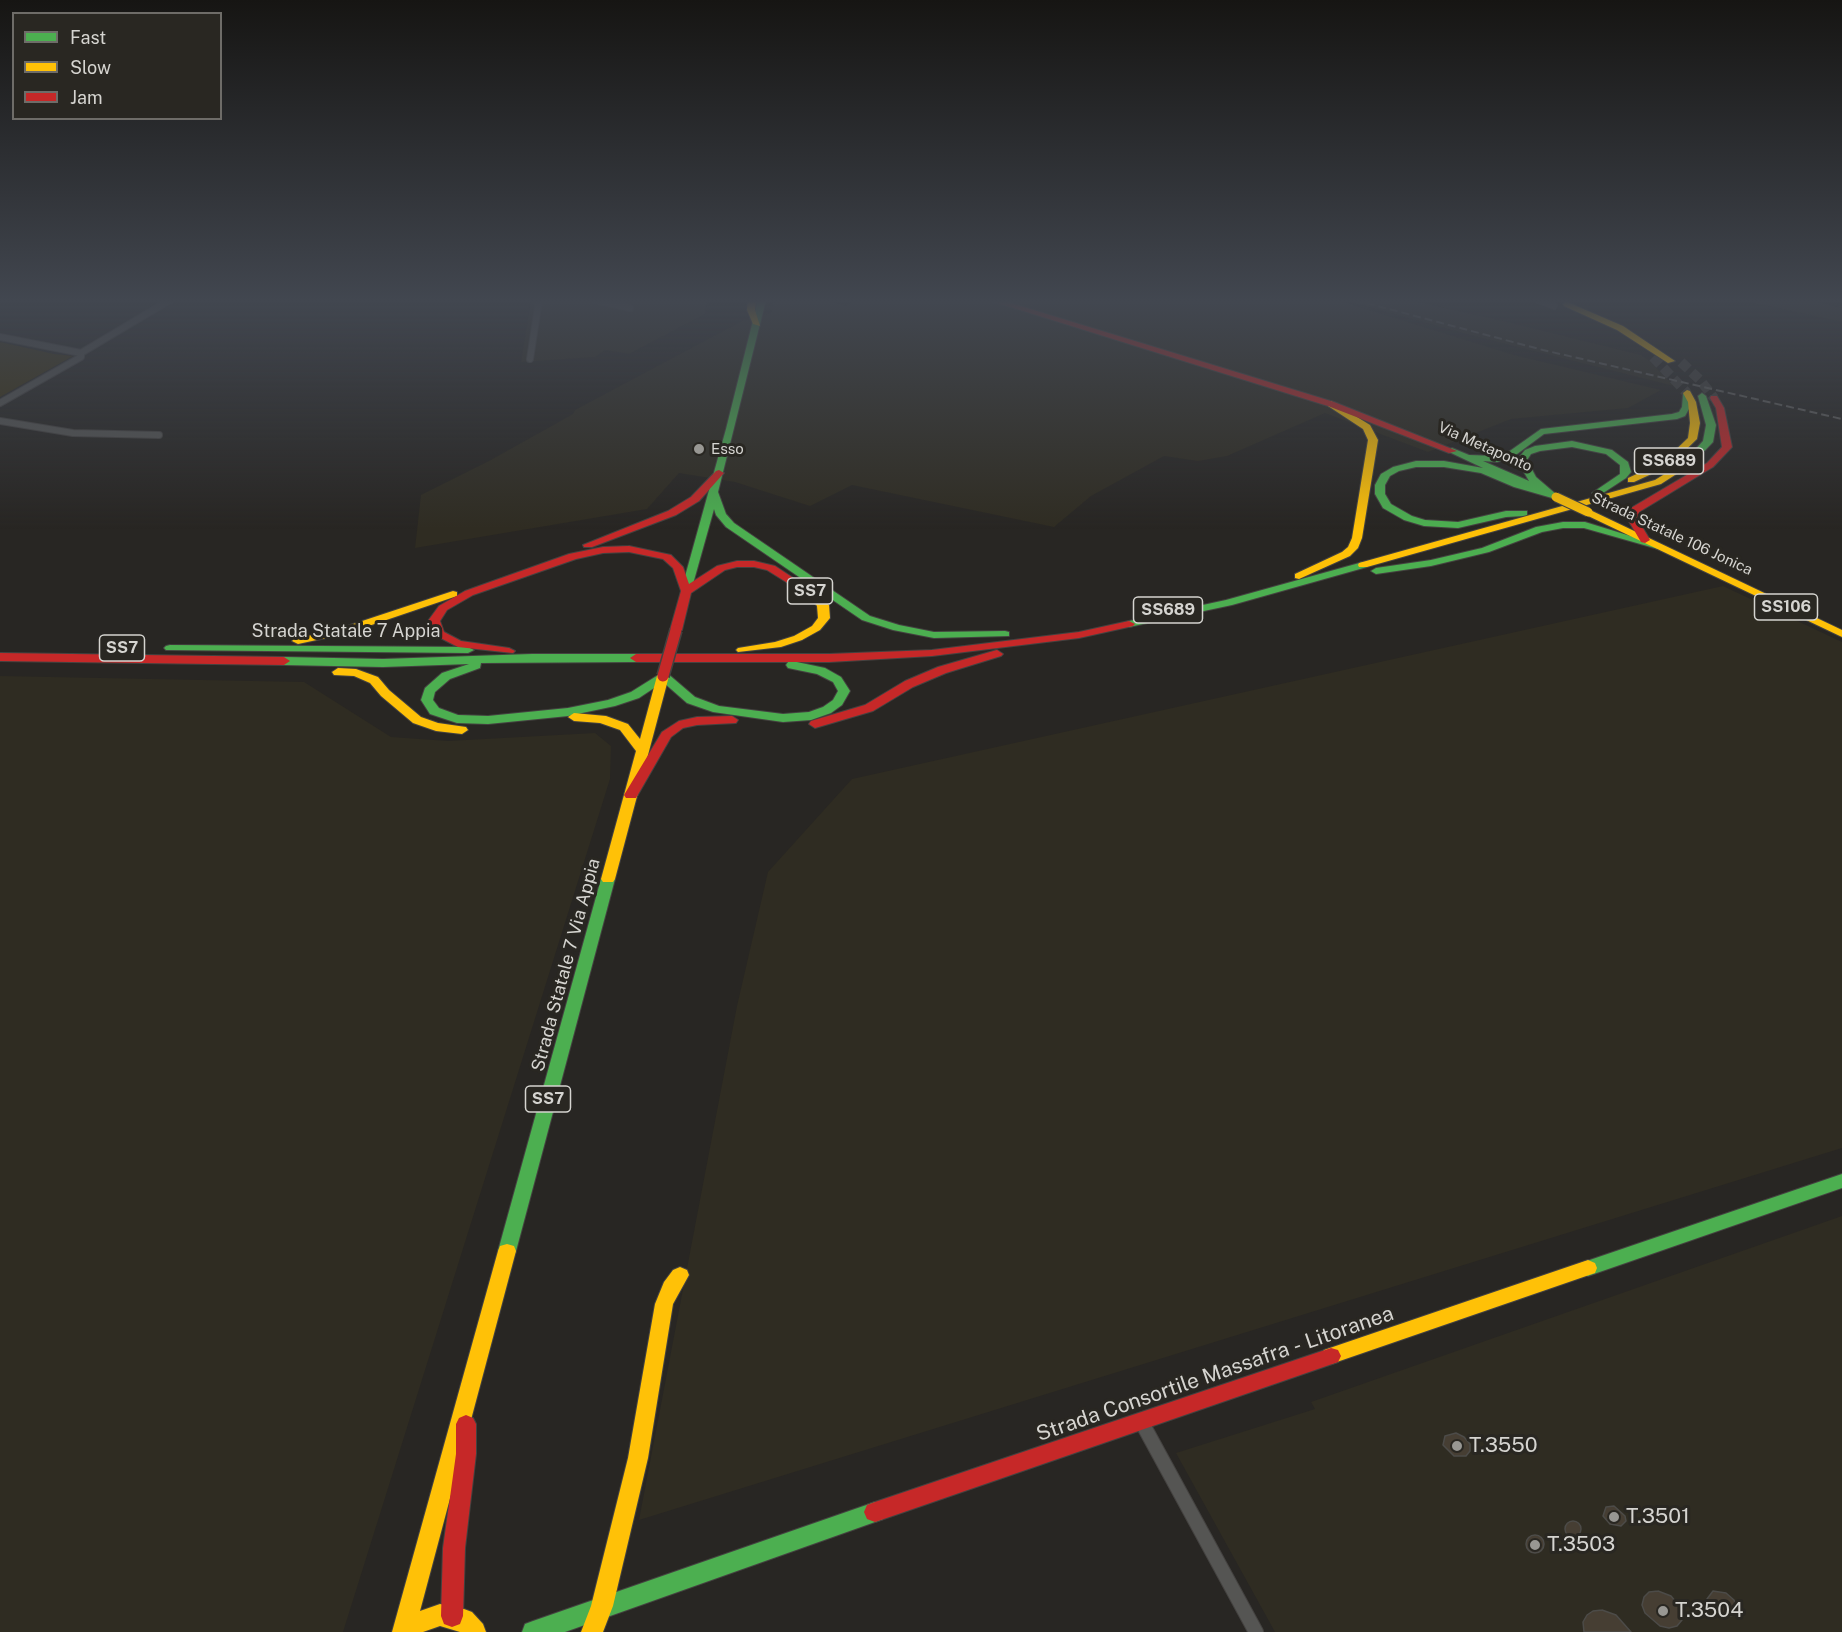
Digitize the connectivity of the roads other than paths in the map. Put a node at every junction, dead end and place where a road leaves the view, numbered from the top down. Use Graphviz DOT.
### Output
graph roads {
  1 [pos="47,376"];
  2 [pos="745,376"];
  3 [pos="1240,376"];
  4 [pos="0,403"];
  5 [pos="1331,404"];
  6 [pos="0,421"];
  7 [pos="159,435"];
  8 [pos="1469,458"];
  9 [pos="719,473"];
  10 [pos="1597,492"];
  11 [pos="714,493"];
  12 [pos="1554,496"];
  13 [pos="1526,513"];
  14 [pos="1645,540"];
  15 [pos="1658,546"];
  16 [pos="1330,574"];
  17 [pos="1299,576"];
  18 [pos="686,591"];
  19 [pos="1078,632"];
  20 [pos="1842,634"];
  21 [pos="0,647"];
  22 [pos="244,648"];
  23 [pos="511,651"];
  24 [pos="691,655"];
  25 [pos="726,655"];
  26 [pos="0,657"];
  27 [pos="532,658"];
  28 [pos="170,659"];
  29 [pos="663,676"];
  30 [pos="643,751"];
  31 [pos="631,795"];
  32 [pos="1842,1182"];
  33 [pos="680,1275"];
  34 [pos="466,1402"];
  35 [pos="1141,1421"];
  36 [pos="602,1606"];
  37 [pos="452,1616"];
  38 [pos="403,1632"];
  39 [pos="475,1632"];
  40 [pos="533,1632"];
  41 [pos="592,1632"];
  42 [pos="1256,1632"];
  1 -- 4 [label="street"];
  2 -- 9 [label="main road, Strada Statale 7 Via Appia"];
  3 -- 5 [label="main road, Via Metaponto"];
  5 -- 8 [label="main road, Via Metaponto"];
  5 -- 17 [label="main road"];
  6 -- 7 [label="street"];
  8 -- 10 [label="main road, SS689"];
  8 -- 12 [label="main road, Via Metaponto"];
  9 -- 11 [label="main road, Strada Statale 7 Via Appia"];
  9 -- 22 [label="main road"];
  10 -- 12 [label="main road"];
  10 -- 13 [label="main road, SS689"];
  11 -- 18 [label="main road, Strada Statale 7 Via Appia"];
  11 -- 19 [label="main road"];
  12 -- 13 [label="main road"];
  12 -- 14 [label="main road, Strada Statale 106 Jonica / SS106, bridge"];
  13 -- 17 [label="main road, SS689"];
  14 -- 15 [label="main road, Strada Statale 106 Jonica / SS106"];
  14 -- 16 [label="main road, SS689"];
  15 -- 16 [label="main road"];
  15 -- 20 [label="main road, Strada Statale 106 Jonica / SS106"];
  16 -- 19 [label="main road, SS689"];
  17 -- 19 [label="main road, SS689"];
  18 -- 23 [label="main road"];
  18 -- 25 [label="main road, SS7"];
  18 -- 29 [label="main road, Strada Statale 7 Via Appia, bridge"];
  19 -- 25 [label="main road, SS689"];
  19 -- 31 [label="main road"];
  21 -- 22 [label="main road, Strada Statale 7 Appia / SS7"];
  22 -- 23 [label="main road, Strada Statale 7 Appia / SS7"];
  23 -- 24 [label="main road, Strada Statale 7 Appia / SS7"];
  24 -- 25 [label="main road, SS689"];
  24 -- 27 [label="main road, Strada Statale 7 Appia / SS7"];
  25 -- 29 [label="main road"];
  26 -- 28 [label="main road, Strada Statale 7 Appia / SS7"];
  27 -- 28 [label="main road, Strada Statale 7 Appia / SS7"];
  27 -- 29 [label="main road"];
  28 -- 30 [label="main road"];
  29 -- 30 [label="main road, Strada Statale 7 Via Appia / SS7"];
  30 -- 31 [label="main road, Strada Statale 7 Via Appia / SS7"];
  31 -- 34 [label="main road, Strada Statale 7 Via Appia / SS7"];
  32 -- 35 [label="main road, Strada Consortile Massafra - Litoranea"];
  33 -- 36 [label="main road"];
  34 -- 37 [label="main road, Strada Statale 7 Via Appia / SS7"];
  34 -- 38 [label="main road, Strada Statale 7 Via Appia / SS7"];
  35 -- 36 [label="main road, Strada Consortile Massafra - Litoranea"];
  35 -- 42 [label="street"];
  36 -- 40 [label="main road, Strada Consortile Massafra - Litoranea"];
  36 -- 41 [label="main road"];
  37 -- 38 [label="main road, Strada Statale 7 Via Appia / SS7"];
  37 -- 39 [label="main road"];
}
